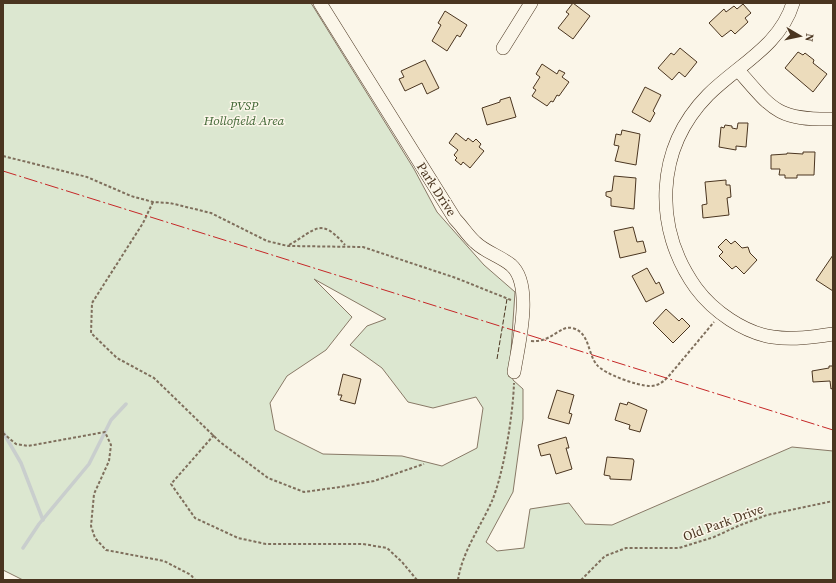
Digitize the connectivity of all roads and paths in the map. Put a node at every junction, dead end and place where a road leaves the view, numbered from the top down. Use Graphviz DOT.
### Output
graph roads {
  1 [pos="320,3"];
  2 [pos="531,3"];
  3 [pos="793,3"];
  4 [pos="502,48"];
  5 [pos="738,70"];
  6 [pos="833,119"];
  7 [pos="3,156"];
  8 [pos="153,202"];
  9 [pos="345,245"];
  10 [pos="288,246"];
  11 [pos="522,303"];
  12 [pos="722,313"];
  13 [pos="833,334"];
  14 [pos="519,340"];
  15 [pos="514,372"];
  16 [pos="3,433"];
  17 [pos="214,435"];
  18 [pos="424,464"];
  19 [pos="833,501"];
  20 [pos="195,580"];
  21 [pos="417,580"];
  22 [pos="458,580"];
  23 [pos="581,580"];
  1 -- 11 [label="street, Park Drive"];
  2 -- 4 [label="street"];
  3 -- 5 [label="street"];
  5 -- 6 [label="street"];
  5 -- 12 [label="street"];
  7 -- 8 [label="path"];
  8 -- 10 [label="path"];
  8 -- 17 [label="path"];
  9 -- 10 [label="path"];
  9 -- 10 [label="path"];
  9 -- 11 [label="path"];
  11 -- 14 [label="street, Park Drive"];
  12 -- 13 [label="street"];
  12 -- 14 [label="path"];
  14 -- 15 [label="street, Park Drive"];
  15 -- 22 [label="path"];
  16 -- 20 [label="path"];
  17 -- 18 [label="path"];
  17 -- 21 [label="path"];
  19 -- 23 [label="path, Old Park Drive"];
}
